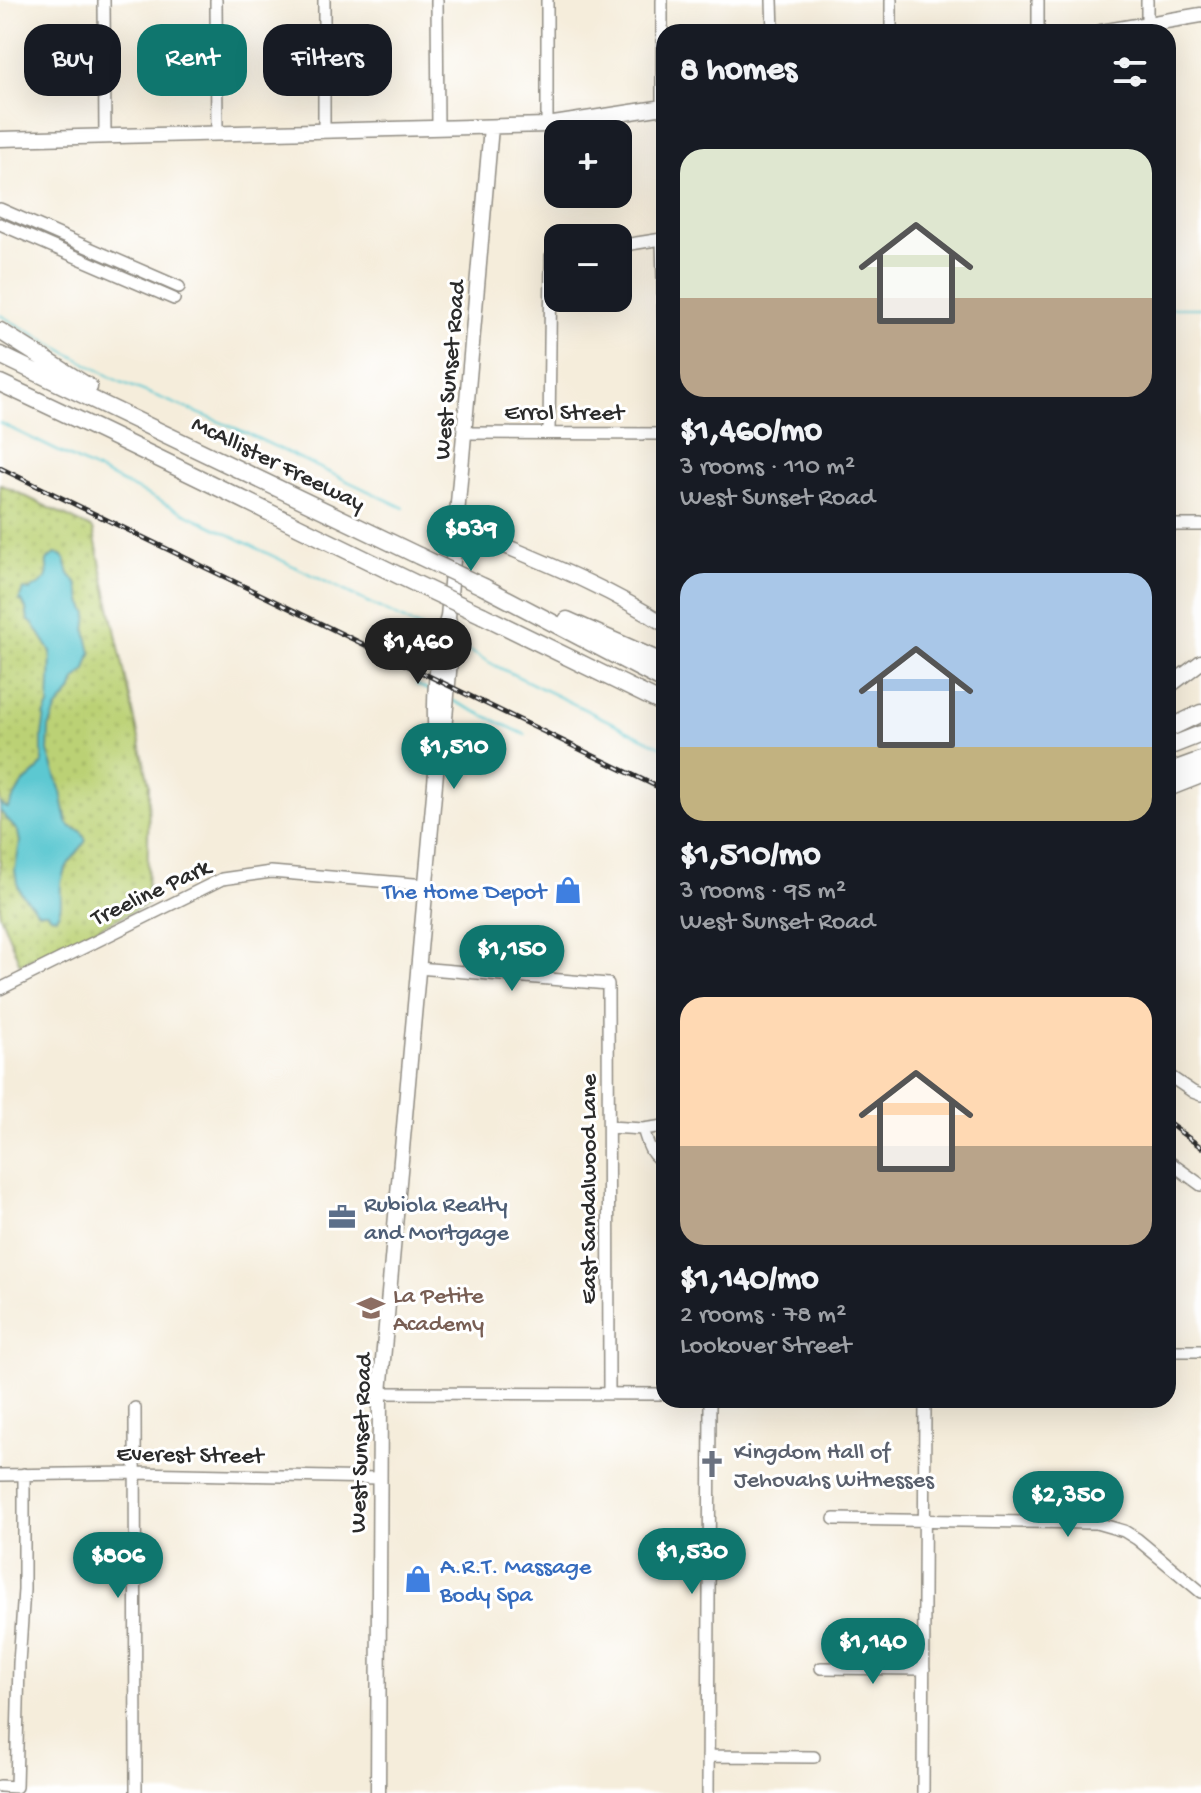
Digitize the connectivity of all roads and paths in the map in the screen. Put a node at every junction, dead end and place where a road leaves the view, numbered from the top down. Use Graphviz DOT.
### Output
graph roads {
  1 [pos="104,0"];
  2 [pos="216,0"];
  3 [pos="324,0"];
  4 [pos="437,0"];
  5 [pos="547,0"];
  6 [pos="662,0"];
  7 [pos="772,0"];
  8 [pos="891,0"];
  9 [pos="1038,0"];
  10 [pos="1147,0"];
  11 [pos="1201,15"];
  12 [pos="662,24"];
  13 [pos="773,24"];
  14 [pos="891,24"];
  15 [pos="1038,24"];
  16 [pos="1154,24"];
  17 [pos="1163,24"];
  18 [pos="656,108"];
  19 [pos="547,120"];
  20 [pos="579,120"];
  21 [pos="544,125"];
  22 [pos="491,127"];
  23 [pos="438,128"];
  24 [pos="324,131"];
  25 [pos="217,132"];
  26 [pos="105,136"];
  27 [pos="0,139"];
  28 [pos="0,209"];
  29 [pos="0,224"];
  30 [pos="656,240"];
  31 [pos="632,244"];
  32 [pos="179,287"];
  33 [pos="174,299"];
  34 [pos="553,312"];
  35 [pos="0,331"];
  36 [pos="0,355"];
  37 [pos="0,383"];
  38 [pos="155,428"];
  39 [pos="464,433"];
  40 [pos="549,433"];
  41 [pos="656,434"];
  42 [pos="456,525"];
  43 [pos="1176,525"];
  44 [pos="1201,525"];
  45 [pos="484,587"];
  46 [pos="656,619"];
  47 [pos="656,659"];
  48 [pos="1201,662"];
  49 [pos="1201,670"];
  50 [pos="656,677"];
  51 [pos="1176,681"];
  52 [pos="1176,682"];
  53 [pos="656,700"];
  54 [pos="1201,713"];
  55 [pos="1176,725"];
  56 [pos="1201,734"];
  57 [pos="1176,744"];
  58 [pos="1201,760"];
  59 [pos="1176,769"];
  60 [pos="1201,775"];
  61 [pos="1176,785"];
  62 [pos="426,885"];
  63 [pos="418,968"];
  64 [pos="0,989"];
  65 [pos="1176,1080"];
  66 [pos="1201,1095"];
  67 [pos="609,1127"];
  68 [pos="656,1127"];
  69 [pos="643,1129"];
  70 [pos="656,1159"];
  71 [pos="1176,1167"];
  72 [pos="1201,1185"];
  73 [pos="1176,1351"];
  74 [pos="1201,1351"];
  75 [pos="380,1393"];
  76 [pos="609,1394"];
  77 [pos="656,1394"];
  78 [pos="135,1408"];
  79 [pos="710,1408"];
  80 [pos="925,1408"];
  81 [pos="135,1473"];
  82 [pos="24,1474"];
  83 [pos="0,1475"];
  84 [pos="379,1478"];
  85 [pos="834,1519"];
  86 [pos="925,1519"];
  87 [pos="1201,1592"];
  88 [pos="821,1668"];
  89 [pos="924,1669"];
  90 [pos="708,1756"];
  91 [pos="814,1757"];
  92 [pos="0,1786"];
  93 [pos="136,1793"];
  94 [pos="378,1793"];
  95 [pos="708,1793"];
  96 [pos="923,1793"];
  1 -- 26 [label="street"];
  2 -- 25 [label="street"];
  3 -- 24 [label="street"];
  4 -- 23 [label="street"];
  5 -- 19 [label="street"];
  6 -- 12 [label="street"];
  7 -- 13 [label="street"];
  8 -- 14 [label="street"];
  9 -- 15 [label="street"];
  10 -- 16 [label="street"];
  11 -- 17 [label="main road"];
  18 -- 20 [label="main road"];
  21 -- 22 [label="main road"];
  22 -- 23 [label="main road"];
  22 -- 39 [label="main road, West Sunset Road"];
  23 -- 24 [label="main road"];
  24 -- 25 [label="main road"];
  25 -- 26 [label="main road"];
  26 -- 27 [label="main road"];
  28 -- 32 [label="street"];
  29 -- 33 [label="street"];
  30 -- 31 [label="street"];
  34 -- 40 [label="street"];
  35 -- 38 [label="highway"];
  36 -- 38 [label="highway, McAllister Freeway"];
  37 -- 53 [label="highway, McAllister Freeway, bridge"];
  38 -- 45 [label="highway, McAllister Freeway, bridge"];
  39 -- 40 [label="street, Errol Street"];
  39 -- 42 [label="main road, West Sunset Road"];
  40 -- 41 [label="street, Errol Street"];
  42 -- 46 [label="main road"];
  42 -- 62 [label="main road, West Sunset Road"];
  43 -- 44 [label="street"];
  45 -- 47 [label="highway"];
  45 -- 50 [label="highway, McAllister Freeway"];
  48 -- 51 [label="main road"];
  49 -- 52 [label="main road"];
  54 -- 55 [label="highway"];
  56 -- 57 [label="highway"];
  58 -- 59 [label="highway"];
  60 -- 61 [label="highway"];
  62 -- 63 [label="main road, West Sunset Road"];
  62 -- 64 [label="street, Treeline Park"];
  63 -- 67 [label="street, East Sandalwood Lane"];
  63 -- 75 [label="main road, West Sunset Road"];
  65 -- 66 [label="street"];
  67 -- 69 [label="street"];
  67 -- 76 [label="street, East Sandalwood Lane"];
  68 -- 69 [label="street"];
  69 -- 70 [label="street"];
  71 -- 72 [label="street"];
  73 -- 74 [label="street"];
  75 -- 76 [label="street"];
  75 -- 84 [label="main road, West Sunset Road"];
  76 -- 77 [label="street"];
  78 -- 81 [label="street"];
  79 -- 90 [label="street"];
  80 -- 86 [label="street"];
  81 -- 82 [label="street, Everest Street"];
  81 -- 84 [label="street, Everest Street"];
  81 -- 93 [label="street"];
  82 -- 83 [label="street, Everest Street"];
  82 -- 92 [label="street"];
  84 -- 94 [label="main road, West Sunset Road"];
  85 -- 86 [label="street"];
  86 -- 87 [label="street"];
  86 -- 89 [label="street"];
  88 -- 89 [label="street"];
  89 -- 96 [label="street"];
  90 -- 91 [label="street"];
  90 -- 95 [label="street"];
}
